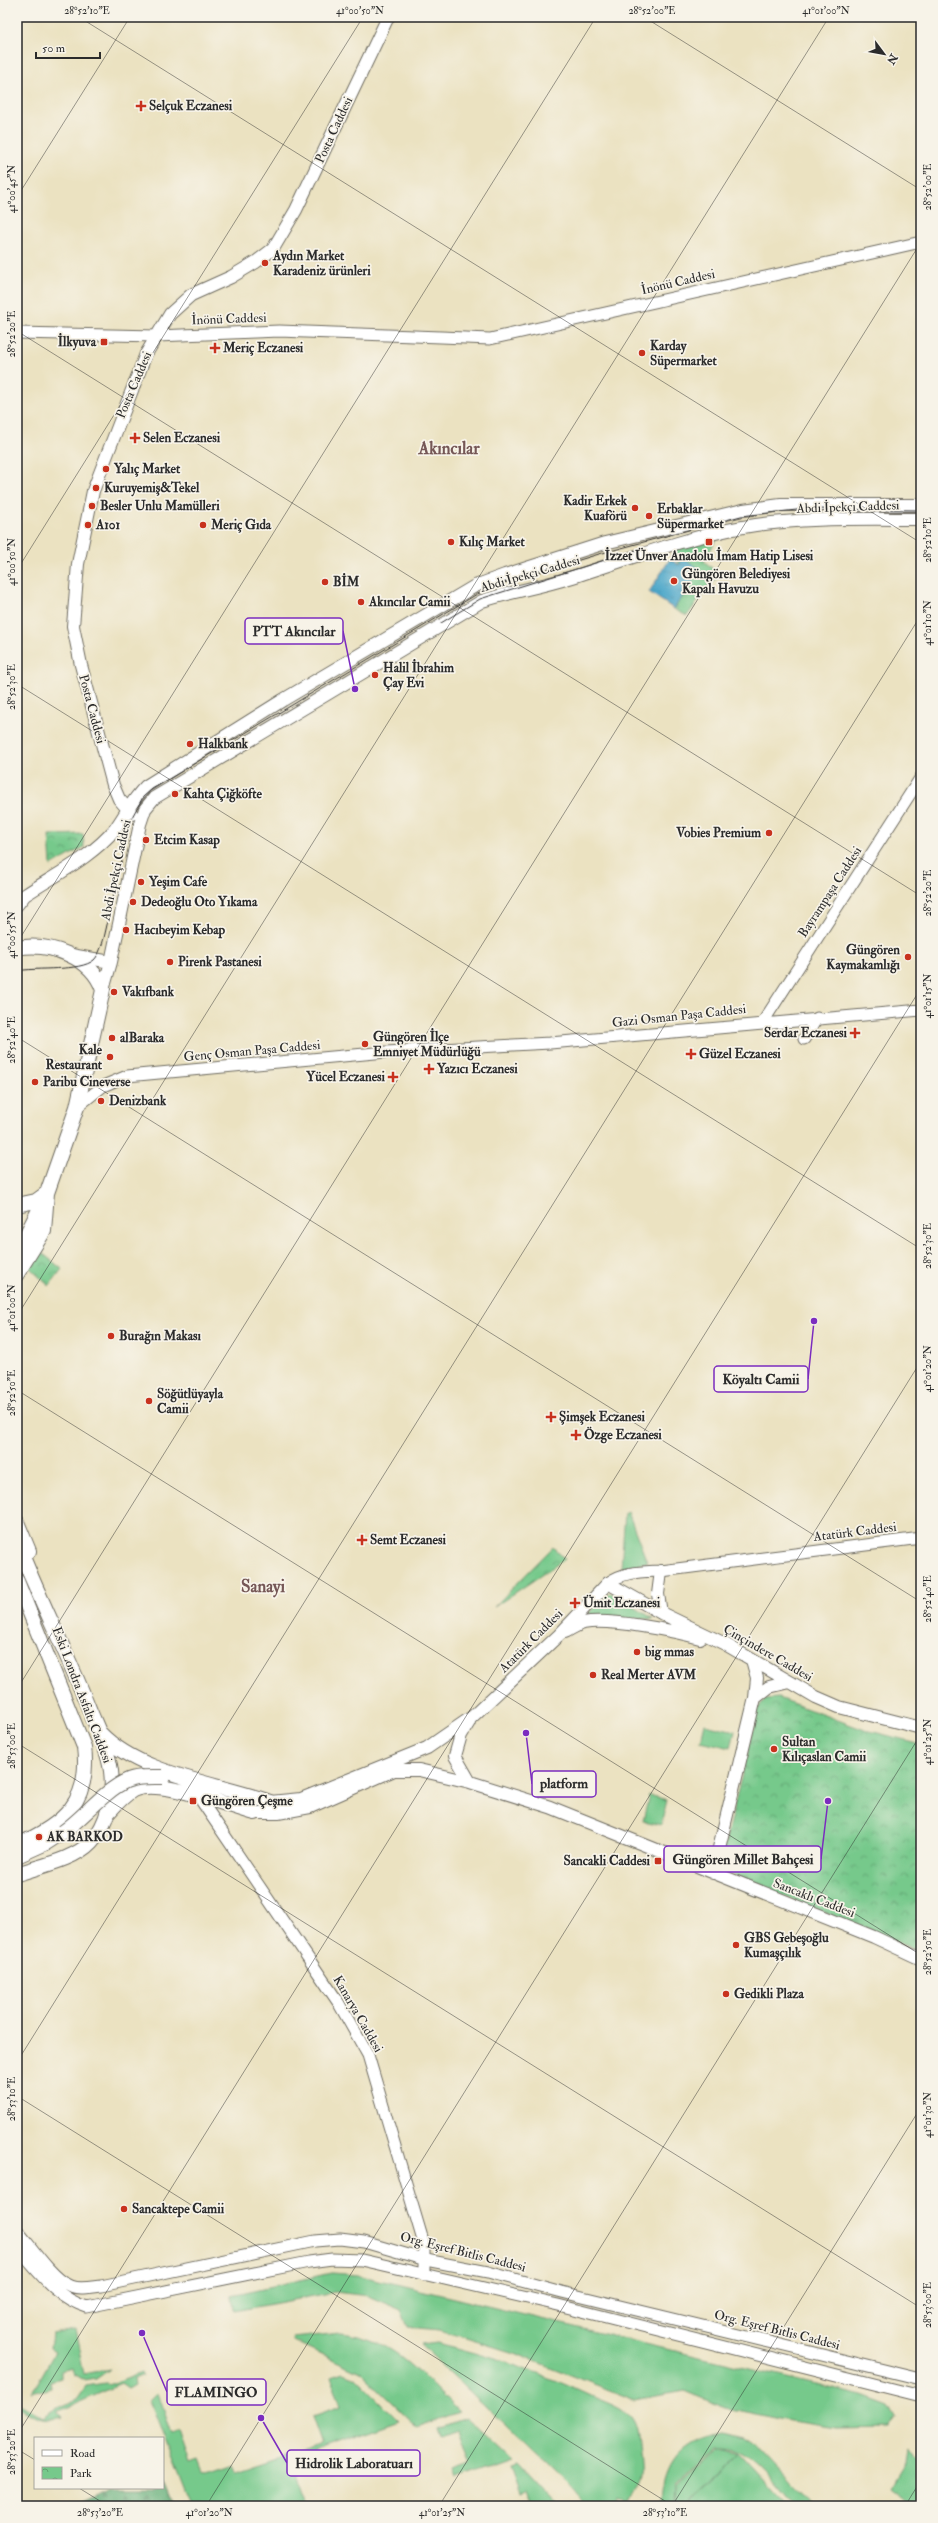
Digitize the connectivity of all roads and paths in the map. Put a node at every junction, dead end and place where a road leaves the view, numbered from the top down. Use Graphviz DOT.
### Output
graph roads {
  1 [pos="388,17"];
  2 [pos="921,242"];
  3 [pos="17,333"];
  4 [pos="156,336"];
  5 [pos="921,505"];
  6 [pos="921,519"];
  7 [pos="921,777"];
  8 [pos="126,810"];
  9 [pos="143,812"];
  10 [pos="17,905"];
  11 [pos="17,948"];
  12 [pos="68,954"];
  13 [pos="111,962"];
  14 [pos="103,990"];
  15 [pos="921,1010"];
  16 [pos="817,1018"];
  17 [pos="763,1022"];
  18 [pos="804,1039"];
  19 [pos="439,1048"];
  20 [pos="77,1107"];
  21 [pos="47,1193"];
  22 [pos="17,1204"];
  23 [pos="18,1251"];
  24 [pos="17,1274"];
  25 [pos="17,1522"];
  26 [pos="921,1538"];
  27 [pos="17,1542"];
  28 [pos="661,1571"];
  29 [pos="17,1581"];
  30 [pos="608,1582"];
  31 [pos="43,1600"];
  32 [pos="661,1613"];
  33 [pos="559,1635"];
  34 [pos="725,1644"];
  35 [pos="752,1660"];
  36 [pos="790,1682"];
  37 [pos="755,1698"];
  38 [pos="472,1717"];
  39 [pos="921,1728"];
  40 [pos="98,1732"];
  41 [pos="470,1782"];
  42 [pos="198,1796"];
  43 [pos="270,1802"];
  44 [pos="108,1813"];
  45 [pos="255,1813"];
  46 [pos="17,1845"];
  47 [pos="17,1856"];
  48 [pos="713,1873"];
  49 [pos="17,1874"];
  50 [pos="921,1959"];
  51 [pos="17,2230"];
  52 [pos="17,2248"];
  53 [pos="426,2260"];
  54 [pos="424,2275"];
  55 [pos="921,2379"];
  56 [pos="921,2396"];
  1 -- 4 [label="main road, Posta Caddesi"];
  2 -- 4 [label="street, İnönü Caddesi"];
  3 -- 4 [label="street, İnönü Caddesi"];
  4 -- 8 [label="main road, Posta Caddesi"];
  5 -- 8 [label="main road, Abdi İpekçi Caddesi"];
  6 -- 9 [label="main road, Abdi İpekçi Caddesi"];
  7 -- 17 [label="street, Bayrampaşa Caddesi"];
  8 -- 9 [label="main road"];
  8 -- 10 [label="main road, Abdi İpekçi Caddesi"];
  9 -- 13 [label="main road, Abdi İpekçi Caddesi"];
  11 -- 12 [label="main road"];
  12 -- 13 [label="main road"];
  12 -- 14 [label="main road"];
  13 -- 14 [label="main road, Abdi İpekçi Caddesi"];
  14 -- 20 [label="main road"];
  15 -- 16 [label="street, Gazi Osman Paşa Caddesi"];
  16 -- 17 [label="street, Gazi Osman Paşa Caddesi"];
  16 -- 18 [label="street"];
  17 -- 19 [label="street, Gazi Osman Paşa Caddesi"];
  19 -- 20 [label="street, Genç Osman Paşa Caddesi"];
  20 -- 21 [label="main road"];
  21 -- 22 [label="main road"];
  21 -- 23 [label="main road"];
  21 -- 24 [label="main road"];
  25 -- 31 [label="main road"];
  26 -- 28 [label="street, Atatürk Caddesi"];
  27 -- 31 [label="main road, Eski Londra Asfaltı Caddesi"];
  28 -- 30 [label="street, Atatürk Caddesi"];
  28 -- 32 [label="main road"];
  29 -- 46 [label="main road, Eski Londra Asfaltı Caddesi"];
  30 -- 32 [label="main road, Çinçindere Caddesi"];
  30 -- 33 [label="main road, Atatürk Caddesi"];
  31 -- 40 [label="main road, Eski Londra Asfaltı Caddesi"];
  32 -- 34 [label="main road, Çinçindere Caddesi"];
  33 -- 34 [label="main road"];
  33 -- 38 [label="main road, Atatürk Caddesi"];
  34 -- 35 [label="main road, Çinçindere Caddesi"];
  35 -- 36 [label="main road, Çinçindere Caddesi"];
  35 -- 37 [label="main road"];
  36 -- 37 [label="main road"];
  36 -- 39 [label="main road, Çinçindere Caddesi"];
  37 -- 48 [label="main road"];
  38 -- 41 [label="main road"];
  38 -- 43 [label="main road, Atatürk Caddesi"];
  40 -- 43 [label="main road"];
  40 -- 44 [label="main road, Eski Londra Asfaltı Caddesi"];
  41 -- 45 [label="main road, Sancaklı Caddesi"];
  41 -- 48 [label="main road, Sancaklı Caddesi"];
  42 -- 44 [label="main road"];
  42 -- 45 [label="main road"];
  42 -- 53 [label="street, Kanarya Caddesi"];
  43 -- 47 [label="main road, bridge"];
  44 -- 49 [label="main road, Eski Londra Asfaltı Caddesi"];
  48 -- 50 [label="main road, Sancaklı Caddesi"];
  51 -- 53 [label="street, Org. Eşref Bitlis Caddesi"];
  52 -- 54 [label="street"];
  53 -- 54 [label="street, Kanarya Caddesi"];
  53 -- 55 [label="street, Org. Eşref Bitlis Caddesi"];
  54 -- 56 [label="street"];
}
